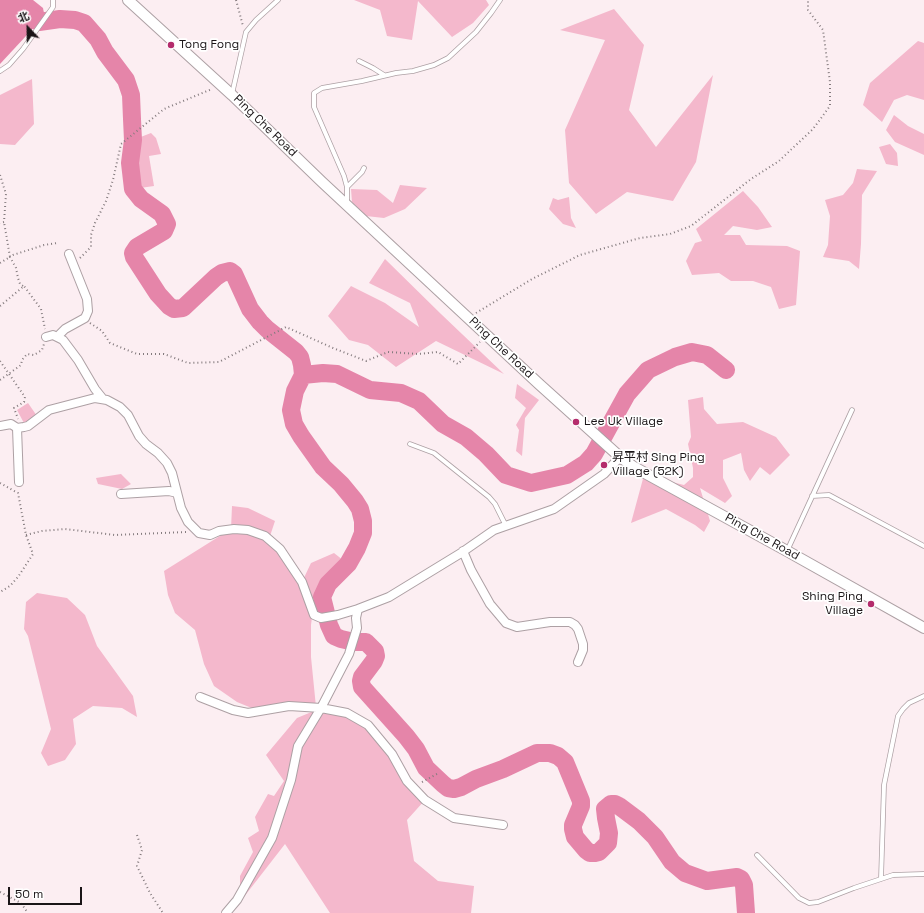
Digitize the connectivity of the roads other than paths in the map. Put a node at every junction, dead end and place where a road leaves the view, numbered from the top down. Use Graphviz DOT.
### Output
graph roads {
  1 [pos="53,0"];
  2 [pos="128,0"];
  3 [pos="278,0"];
  4 [pos="500,0"];
  5 [pos="359,61"];
  6 [pos="0,71"];
  7 [pos="384,75"];
  8 [pos="232,95"];
  9 [pos="364,168"];
  10 [pos="347,187"];
  11 [pos="348,205"];
  12 [pos="69,254"];
  13 [pos="46,337"];
  14 [pos="58,337"];
  15 [pos="103,399"];
  16 [pos="852,410"];
  17 [pos="0,426"];
  18 [pos="17,428"];
  19 [pos="410,444"];
  20 [pos="618,455"];
  21 [pos="19,482"];
  22 [pos="177,493"];
  23 [pos="121,494"];
  24 [pos="812,496"];
  25 [pos="506,526"];
  26 [pos="924,546"];
  27 [pos="787,550"];
  28 [pos="463,551"];
  29 [pos="358,609"];
  30 [pos="924,628"];
  31 [pos="578,662"];
  32 [pos="924,696"];
  33 [pos="200,697"];
  34 [pos="321,708"];
  35 [pos="503,825"];
  36 [pos="757,856"];
  37 [pos="924,874"];
  38 [pos="881,879"];
  39 [pos="226,913"];
  1 -- 6 [label="lane"];
  2 -- 8 [label="street, Ping Che Road"];
  3 -- 8 [label="lane"];
  4 -- 7 [label="lane"];
  5 -- 7 [label="lane"];
  7 -- 10 [label="lane"];
  8 -- 11 [label="street, Ping Che Road"];
  9 -- 10 [label="lane"];
  10 -- 11 [label="lane"];
  11 -- 20 [label="street, Ping Che Road"];
  12 -- 14 [label="street"];
  13 -- 14 [label="street"];
  14 -- 15 [label="street"];
  15 -- 18 [label="street"];
  15 -- 22 [label="street"];
  16 -- 24 [label="lane"];
  17 -- 18 [label="street"];
  18 -- 21 [label="street"];
  19 -- 25 [label="lane"];
  20 -- 25 [label="street"];
  20 -- 27 [label="street, Ping Che Road"];
  22 -- 23 [label="street"];
  22 -- 29 [label="street"];
  24 -- 26 [label="lane"];
  24 -- 27 [label="lane"];
  25 -- 28 [label="street"];
  27 -- 30 [label="street, Ping Che Road"];
  28 -- 29 [label="street"];
  28 -- 31 [label="street"];
  29 -- 34 [label="street"];
  32 -- 38 [label="lane"];
  33 -- 34 [label="street"];
  34 -- 35 [label="street"];
  34 -- 39 [label="street"];
  36 -- 38 [label="lane"];
  37 -- 38 [label="lane"];
}
